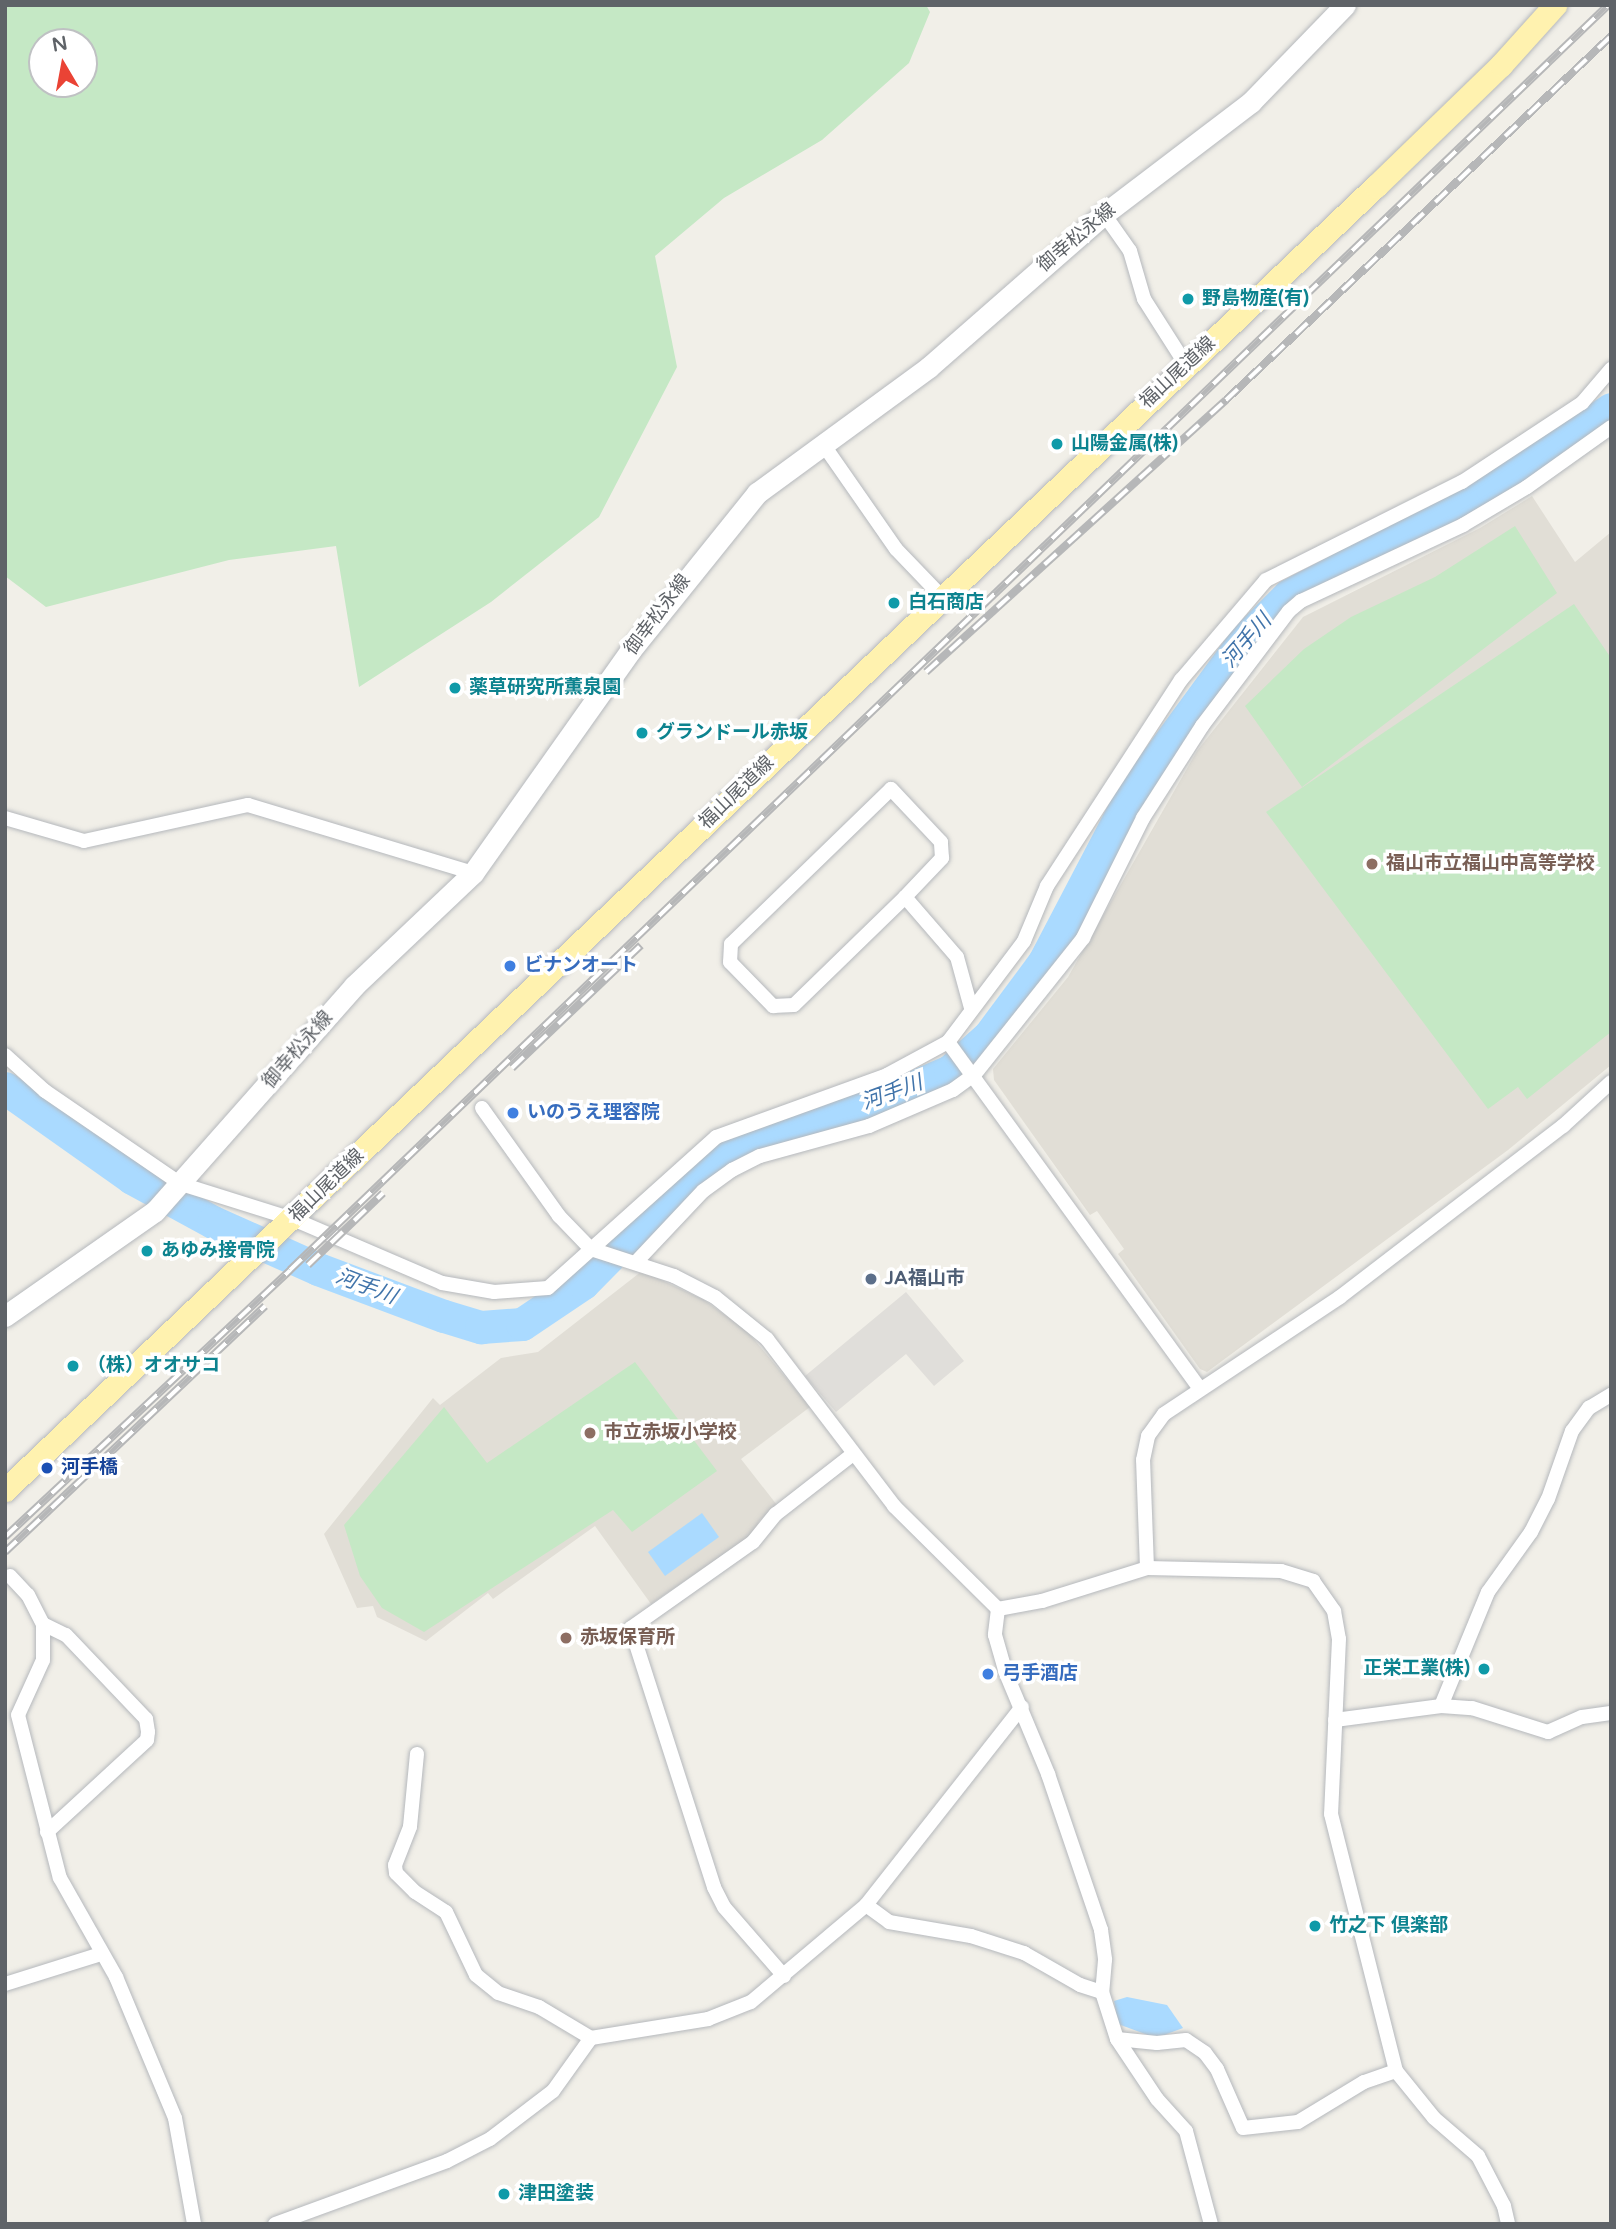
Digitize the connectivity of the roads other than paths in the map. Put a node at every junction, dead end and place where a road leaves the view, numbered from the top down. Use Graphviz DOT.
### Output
graph roads {
  1 [pos="1345,5"];
  2 [pos="1555,5"];
  3 [pos="1104,214"];
  4 [pos="1186,365"];
  5 [pos="1611,369"];
  6 [pos="1611,426"];
  7 [pos="823,444"];
  8 [pos="941,596"];
  9 [pos="5,818"];
  10 [pos="473,873"];
  11 [pos="905,897"];
  12 [pos="971,1008"];
  13 [pos="950,1044"];
  14 [pos="5,1055"];
  15 [pos="972,1072"];
  16 [pos="1611,1082"];
  17 [pos="482,1108"];
  18 [pos="178,1187"];
  19 [pos="287,1225"];
  20 [pos="595,1250"];
  21 [pos="633,1260"];
  22 [pos="5,1316"];
  23 [pos="1199,1387"];
  24 [pos="1611,1395"];
  25 [pos="853,1454"];
  26 [pos="5,1490"];
  27 [pos="1147,1568"];
  28 [pos="10,1576"];
  29 [pos="998,1609"];
  30 [pos="43,1624"];
  31 [pos="1441,1706"];
  32 [pos="1022,1707"];
  33 [pos="1611,1713"];
  34 [pos="1335,1720"];
  35 [pos="417,1754"];
  36 [pos="47,1832"];
  37 [pos="866,1905"];
  38 [pos="101,1954"];
  39 [pos="784,1976"];
  40 [pos="5,1984"];
  41 [pos="1102,1992"];
  42 [pos="591,2038"];
  43 [pos="1117,2039"];
  44 [pos="1396,2071"];
  45 [pos="194,2224"];
  46 [pos="275,2224"];
  47 [pos="1211,2224"];
  48 [pos="1508,2224"];
  1 -- 3 [label="main road, 御幸松永線"];
  2 -- 4 [label="main road, 福山尾道線"];
  3 -- 4 [label="street"];
  3 -- 7 [label="main road, 御幸松永線"];
  4 -- 8 [label="main road, 福山尾道線"];
  5 -- 12 [label="street"];
  6 -- 15 [label="street"];
  7 -- 8 [label="street"];
  7 -- 10 [label="main road, 御幸松永線"];
  8 -- 19 [label="main road, 福山尾道線"];
  9 -- 10 [label="street"];
  10 -- 18 [label="main road, 御幸松永線"];
  11 -- 11 [label="street"];
  11 -- 12 [label="street"];
  12 -- 13 [label="street"];
  13 -- 15 [label="street"];
  13 -- 20 [label="street"];
  14 -- 18 [label="street"];
  15 -- 21 [label="street"];
  15 -- 23 [label="street"];
  16 -- 23 [label="street"];
  17 -- 20 [label="street"];
  18 -- 19 [label="street"];
  18 -- 22 [label="main road, 御幸松永線"];
  19 -- 20 [label="street"];
  19 -- 26 [label="main road, 福山尾道線"];
  20 -- 21 [label="street"];
  21 -- 25 [label="street"];
  23 -- 27 [label="street"];
  24 -- 31 [label="street"];
  25 -- 29 [label="street"];
  25 -- 39 [label="street"];
  27 -- 29 [label="street"];
  27 -- 34 [label="street"];
  28 -- 30 [label="street"];
  29 -- 32 [label="street"];
  30 -- 36 [label="street"];
  30 -- 36 [label="street"];
  31 -- 33 [label="street"];
  31 -- 34 [label="street"];
  32 -- 37 [label="street"];
  32 -- 41 [label="street"];
  34 -- 44 [label="street"];
  35 -- 42 [label="street"];
  36 -- 38 [label="street"];
  37 -- 39 [label="street"];
  37 -- 41 [label="street"];
  38 -- 40 [label="street"];
  38 -- 45 [label="street"];
  39 -- 42 [label="street"];
  41 -- 43 [label="street"];
  42 -- 46 [label="street"];
  43 -- 44 [label="street"];
  43 -- 47 [label="street"];
  44 -- 48 [label="street"];
}
